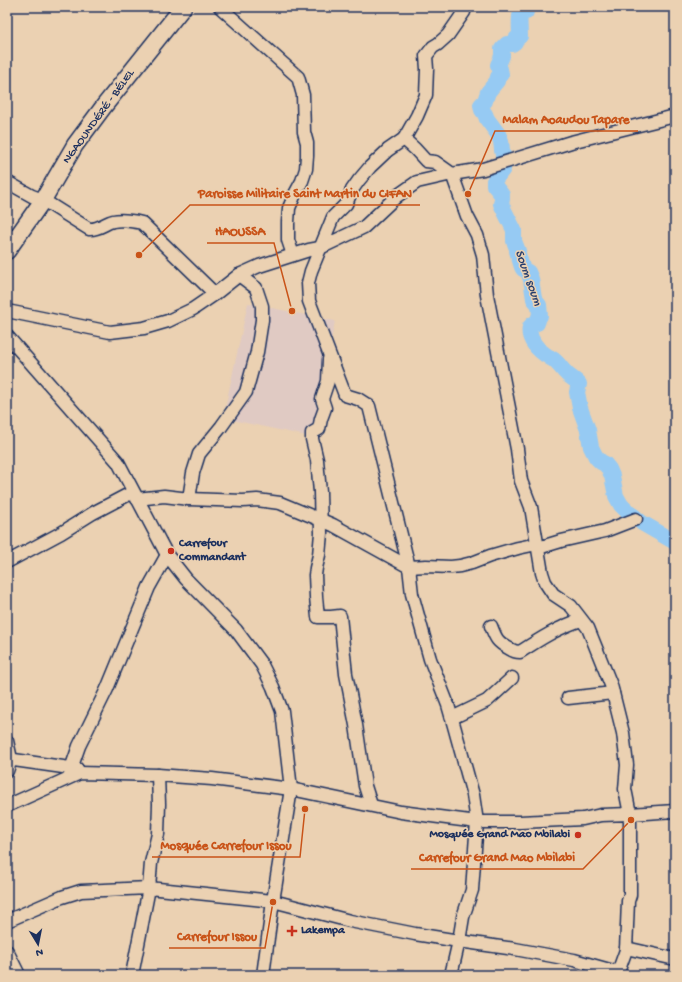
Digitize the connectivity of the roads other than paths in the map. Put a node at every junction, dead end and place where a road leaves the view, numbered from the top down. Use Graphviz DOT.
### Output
graph roads {
  1 [pos="183,7"];
  2 [pos="220,7"];
  3 [pos="465,7"];
  4 [pos="675,116"];
  5 [pos="404,139"];
  6 [pos="452,174"];
  7 [pos="7,182"];
  8 [pos="43,200"];
  9 [pos="320,248"];
  10 [pos="7,251"];
  11 [pos="293,256"];
  12 [pos="239,275"];
  13 [pos="216,294"];
  14 [pos="7,312"];
  15 [pos="7,336"];
  16 [pos="329,352"];
  17 [pos="135,495"];
  18 [pos="189,499"];
  19 [pos="636,519"];
  20 [pos="320,520"];
  21 [pos="537,546"];
  22 [pos="167,555"];
  23 [pos="7,562"];
  24 [pos="410,567"];
  25 [pos="581,620"];
  26 [pos="491,626"];
  27 [pos="512,678"];
  28 [pos="613,693"];
  29 [pos="568,698"];
  30 [pos="452,718"];
  31 [pos="7,741"];
  32 [pos="9,759"];
  33 [pos="7,771"];
  34 [pos="78,771"];
  35 [pos="158,775"];
  36 [pos="291,789"];
  37 [pos="371,805"];
  38 [pos="7,806"];
  39 [pos="675,810"];
  40 [pos="630,814"];
  41 [pos="477,822"];
  42 [pos="148,888"];
  43 [pos="273,901"];
  44 [pos="7,921"];
  45 [pos="459,942"];
  46 [pos="626,950"];
  47 [pos="7,951"];
  48 [pos="675,959"];
  49 [pos="617,974"];
  50 [pos="18,975"];
  51 [pos="132,975"];
  52 [pos="263,975"];
  53 [pos="451,975"];
  1 -- 8 [label="main road, NGAOUNDÉRÉ - BÉLEL"];
  2 -- 11 [label="street"];
  3 -- 5 [label="street"];
  4 -- 6 [label="street"];
  5 -- 6 [label="street"];
  5 -- 9 [label="street"];
  6 -- 9 [label="street"];
  6 -- 21 [label="street"];
  7 -- 8 [label="street"];
  8 -- 10 [label="main road, NGAOUNDÉRÉ - BÉLEL"];
  8 -- 13 [label="street"];
  9 -- 11 [label="street"];
  9 -- 16 [label="street"];
  11 -- 12 [label="street"];
  12 -- 13 [label="street"];
  12 -- 18 [label="street"];
  13 -- 14 [label="street"];
  15 -- 17 [label="street"];
  16 -- 20 [label="street"];
  16 -- 24 [label="street"];
  17 -- 18 [label="street"];
  17 -- 22 [label="street"];
  17 -- 23 [label="street"];
  18 -- 20 [label="street"];
  19 -- 21 [label="street"];
  20 -- 24 [label="street"];
  20 -- 37 [label="street"];
  21 -- 24 [label="street"];
  21 -- 25 [label="street"];
  22 -- 34 [label="street"];
  22 -- 36 [label="street"];
  24 -- 30 [label="street"];
  25 -- 26 [label="street"];
  25 -- 28 [label="street"];
  27 -- 30 [label="street"];
  28 -- 29 [label="street"];
  28 -- 40 [label="street"];
  30 -- 41 [label="street"];
  31 -- 32 [label="street"];
  32 -- 33 [label="street"];
  32 -- 34 [label="street"];
  34 -- 35 [label="street"];
  34 -- 38 [label="street"];
  35 -- 36 [label="street"];
  35 -- 42 [label="street"];
  36 -- 37 [label="street"];
  36 -- 43 [label="street"];
  37 -- 41 [label="street"];
  39 -- 40 [label="street"];
  40 -- 41 [label="street"];
  40 -- 46 [label="street"];
  41 -- 45 [label="street"];
  42 -- 43 [label="street"];
  42 -- 44 [label="street"];
  42 -- 51 [label="street"];
  43 -- 45 [label="street"];
  43 -- 52 [label="street"];
  45 -- 49 [label="street"];
  45 -- 53 [label="street"];
  46 -- 48 [label="street"];
  46 -- 49 [label="street"];
  47 -- 50 [label="street"];
}
